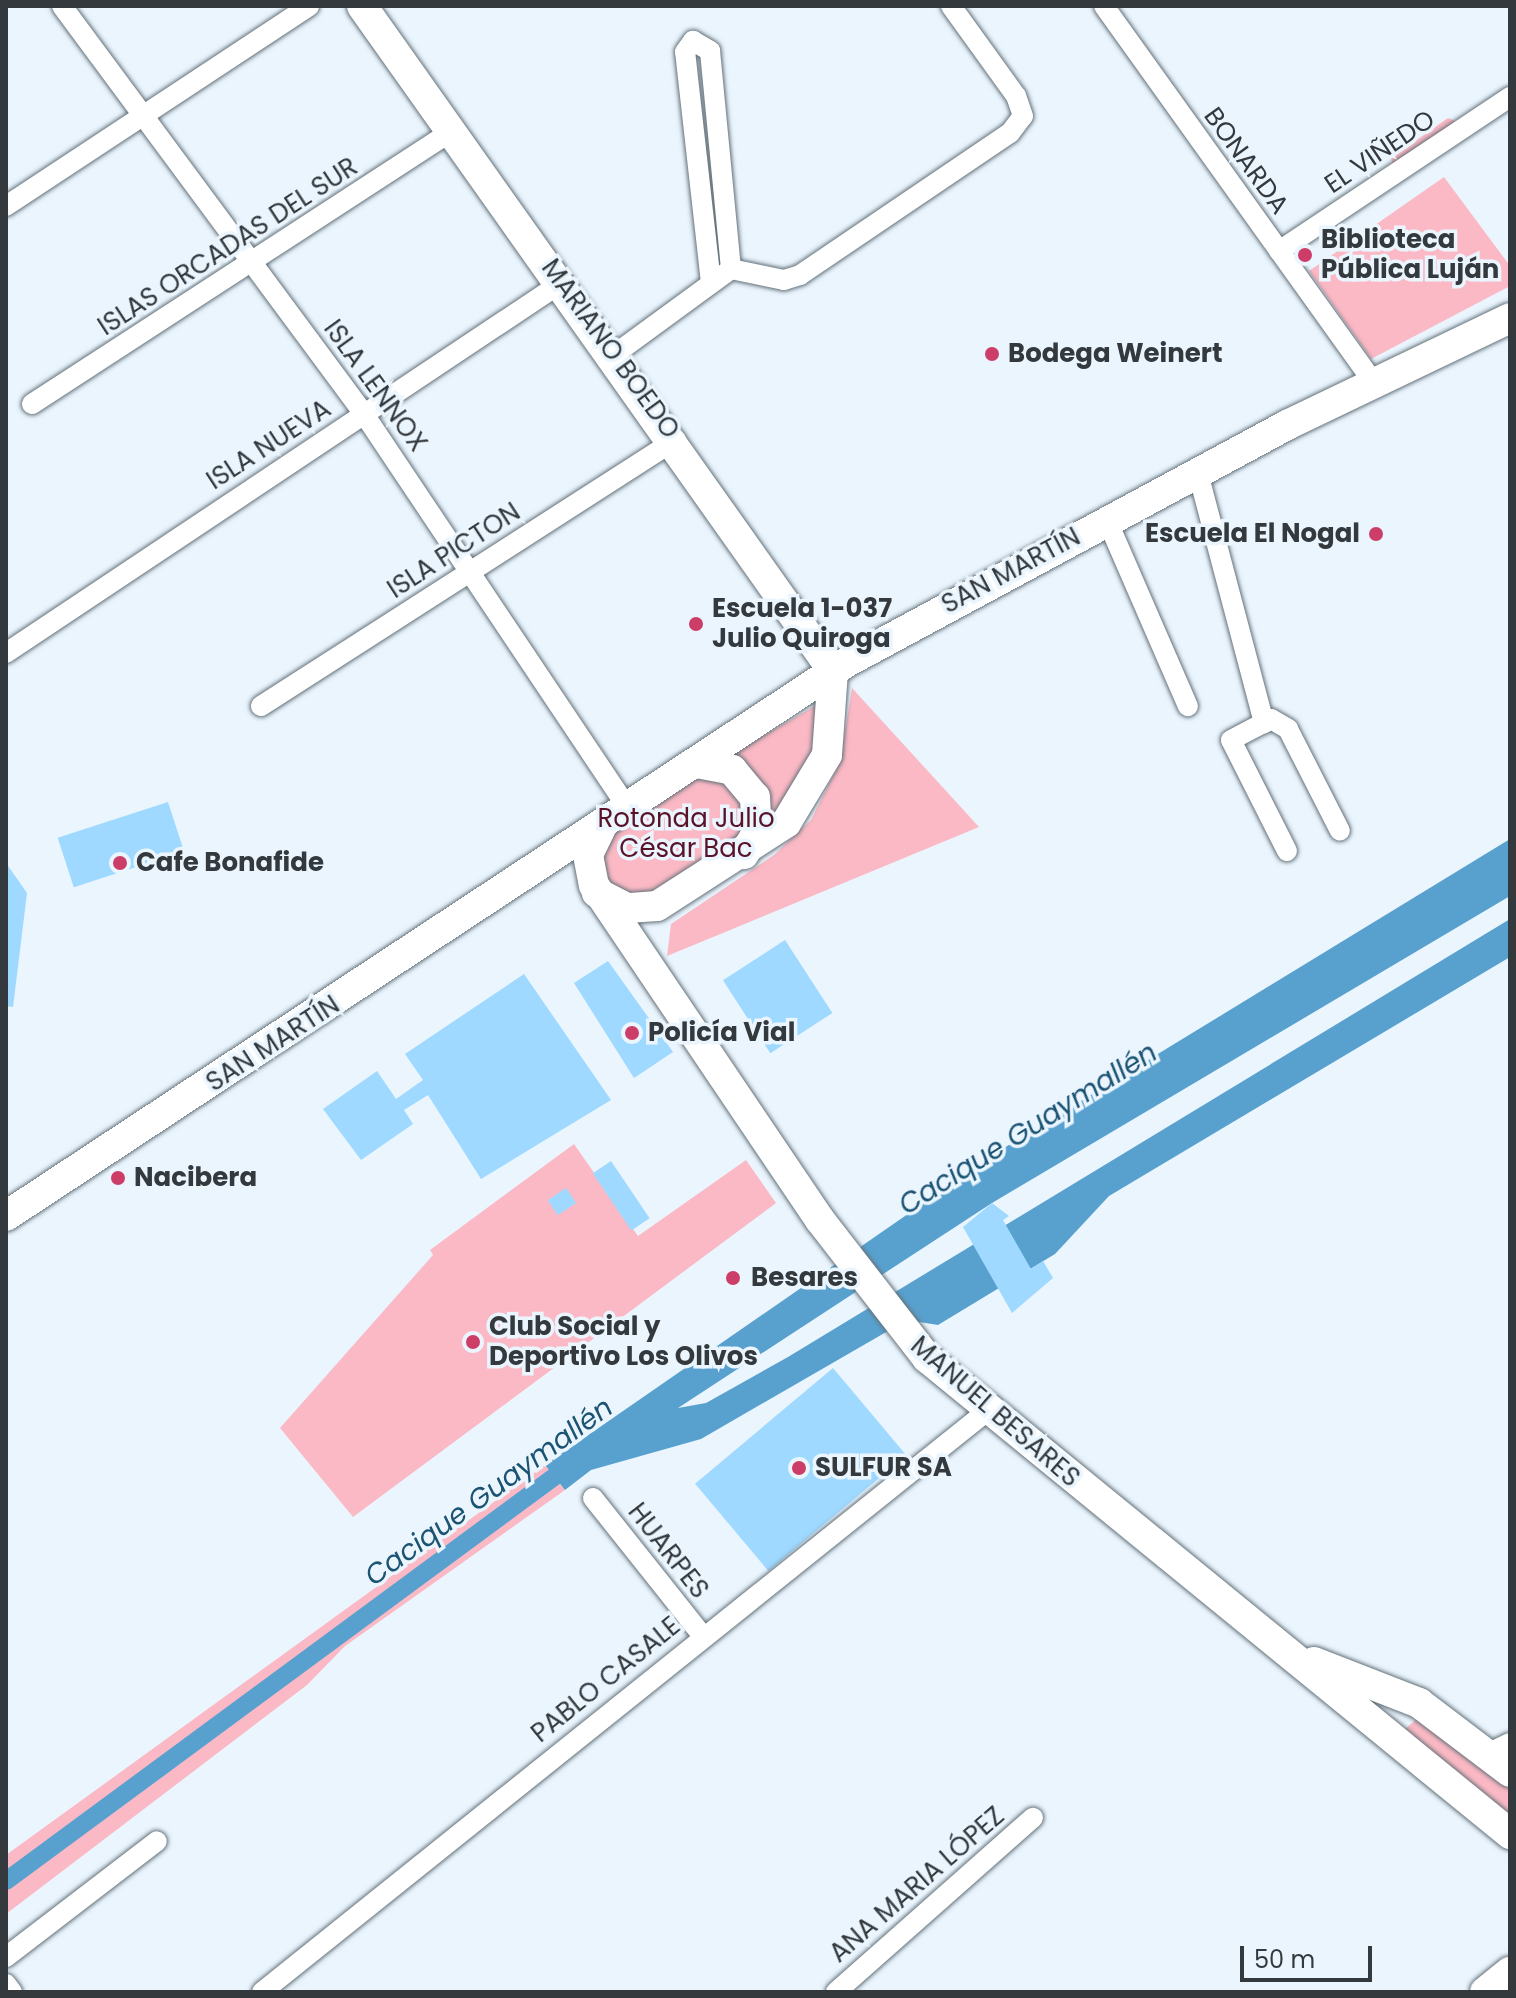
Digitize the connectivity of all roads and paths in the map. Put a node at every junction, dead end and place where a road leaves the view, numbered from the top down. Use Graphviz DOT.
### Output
graph roads {
  1 [pos="62,6"];
  2 [pos="309,6"];
  3 [pos="951,6"];
  4 [pos="1104,6"];
  5 [pos="370,14"];
  6 [pos="1510,97"];
  7 [pos="146,116"];
  8 [pos="452,131"];
  9 [pos="6,206"];
  10 [pos="1279,251"];
  11 [pos="255,264"];
  12 [pos="731,269"];
  13 [pos="561,283"];
  14 [pos="711,283"];
  15 [pos="1510,318"];
  16 [pos="615,354"];
  17 [pos="1375,385"];
  18 [pos="32,404"];
  19 [pos="364,414"];
  20 [pos="676,440"];
  21 [pos="1198,473"];
  22 [pos="1107,520"];
  23 [pos="472,569"];
  24 [pos="6,653"];
  25 [pos="833,671"];
  26 [pos="261,706"];
  27 [pos="1188,706"];
  28 [pos="1264,723"];
  29 [pos="697,763"];
  30 [pos="628,808"];
  31 [pos="601,828"];
  32 [pos="1340,831"];
  33 [pos="1287,851"];
  34 [pos="736,862"];
  35 [pos="538,868"];
  36 [pos="600,895"];
  37 [pos="671,901"];
  38 [pos="669,1000"];
  39 [pos="6,1216"];
  40 [pos="986,1412"];
  41 [pos="593,1498"];
  42 [pos="702,1635"];
  43 [pos="1276,1645"];
  44 [pos="1425,1706"];
  45 [pos="1407,1750"];
  46 [pos="1502,1756"];
  47 [pos="1033,1818"];
  48 [pos="1510,1834"];
  49 [pos="157,1841"];
  50 [pos="6,1957"];
  51 [pos="1510,1972"];
  52 [pos="6,1984"];
  53 [pos="839,1991"];
  54 [pos="12,1992"];
  55 [pos="262,1992"];
  56 [pos="1485,1992"];
  1 -- 7 [label="street, ISLA LENNOX"];
  2 -- 7 [label="street"];
  3 -- 12 [label="street"];
  4 -- 10 [label="street, BONARDA"];
  5 -- 8 [label="main road, MARIANO BOEDO"];
  6 -- 10 [label="street, EL VIÑEDO"];
  7 -- 9 [label="street"];
  7 -- 11 [label="street, ISLA LENNOX"];
  8 -- 11 [label="street, ISLAS ORCADAS DEL SUR"];
  8 -- 13 [label="main road, MARIANO BOEDO"];
  10 -- 17 [label="street, BONARDA"];
  11 -- 18 [label="street, ISLAS ORCADAS DEL SUR"];
  11 -- 19 [label="street, ISLA LENNOX"];
  12 -- 14 [label="street"];
  12 -- 14 [label="street"];
  13 -- 16 [label="main road, MARIANO BOEDO"];
  13 -- 19 [label="street, ISLA NUEVA"];
  14 -- 16 [label="street"];
  15 -- 17 [label="main road, SAN MARTÍN"];
  16 -- 20 [label="main road, MARIANO BOEDO"];
  17 -- 21 [label="main road, SAN MARTÍN"];
  19 -- 23 [label="street, ISLA LENNOX"];
  19 -- 24 [label="street, ISLA NUEVA"];
  20 -- 23 [label="street, ISLA PICTON"];
  20 -- 25 [label="main road, MARIANO BOEDO"];
  21 -- 22 [label="main road, SAN MARTÍN"];
  21 -- 28 [label="street"];
  22 -- 25 [label="main road, SAN MARTÍN"];
  22 -- 27 [label="street"];
  23 -- 26 [label="street, ISLA PICTON"];
  23 -- 30 [label="street, ISLA LENNOX"];
  25 -- 29 [label="main road, SAN MARTÍN"];
  25 -- 34 [label="main road"];
  28 -- 32 [label="street"];
  28 -- 33 [label="street"];
  29 -- 30 [label="main road, SAN MARTÍN"];
  29 -- 34 [label="main road"];
  30 -- 31 [label="main road, SAN MARTÍN"];
  31 -- 35 [label="main road, SAN MARTÍN"];
  31 -- 36 [label="main road"];
  34 -- 37 [label="main road"];
  35 -- 36 [label="main road"];
  35 -- 39 [label="main road, SAN MARTÍN"];
  36 -- 37 [label="main road"];
  36 -- 38 [label="main road, MANUEL BESARES"];
  37 -- 38 [label="main road"];
  38 -- 40 [label="main road, MANUEL BESARES"];
  40 -- 42 [label="street, PABLO CASALE"];
  40 -- 43 [label="main road, MANUEL BESARES"];
  41 -- 42 [label="street, HUARPES"];
  42 -- 55 [label="street, PABLO CASALE"];
  43 -- 44 [label="main road, MANUEL BESARES"];
  43 -- 45 [label="main road, MANUEL BESARES"];
  44 -- 45 [label="main road"];
  44 -- 46 [label="main road, MANUEL BESARES"];
  45 -- 48 [label="main road, MANUEL BESARES"];
  47 -- 53 [label="street, ANA MARIA LÓPEZ"];
  49 -- 50 [label="street"];
  51 -- 56 [label="main road"];
  52 -- 54 [label="street"];
}
